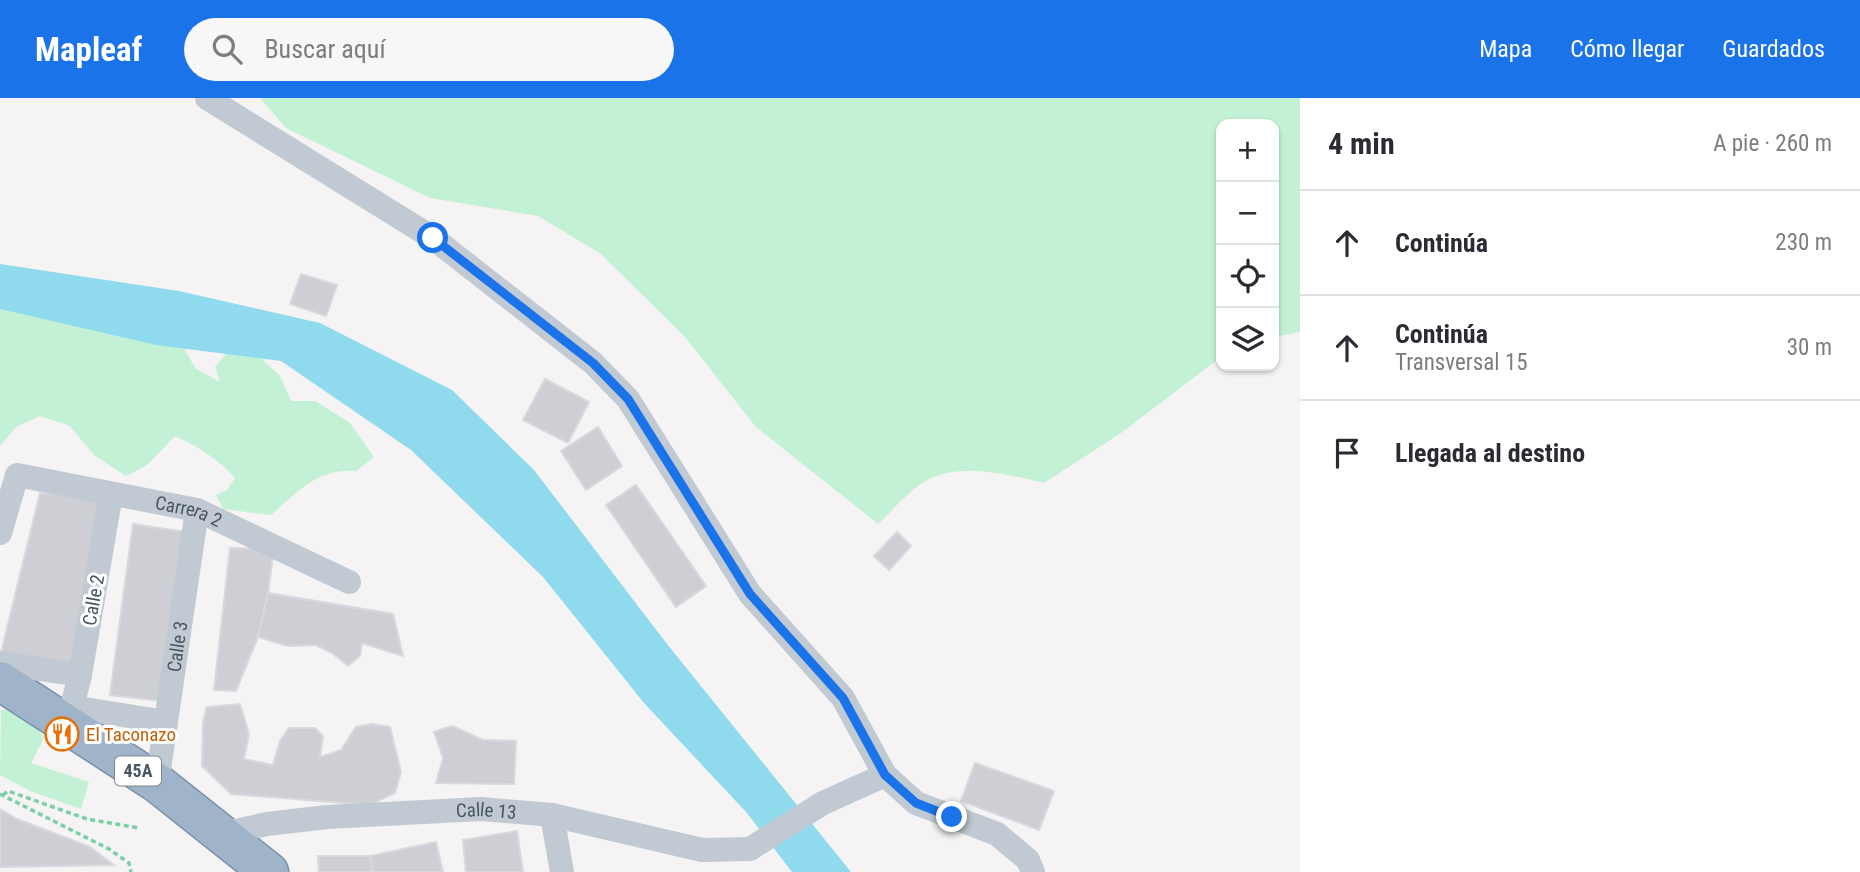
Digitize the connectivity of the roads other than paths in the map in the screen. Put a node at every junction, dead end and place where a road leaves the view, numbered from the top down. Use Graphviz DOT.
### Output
graph roads {
  1 [pos="207,98"];
  2 [pos="111,494"];
  3 [pos="197,510"];
  4 [pos="0,533"];
  5 [pos="349,582"];
  6 [pos="0,663"];
  7 [pos="80,675"];
  8 [pos="0,681"];
  9 [pos="166,722"];
  10 [pos="885,775"];
  11 [pos="157,783"];
  12 [pos="552,815"];
  13 [pos="222,834"];
  14 [pos="269,872"];
  15 [pos="562,872"];
  16 [pos="1033,872"];
  1 -- 10 [label="street"];
  2 -- 3 [label="street, Carrera 2"];
  2 -- 4 [label="street, Carrera 2"];
  2 -- 7 [label="street, Calle 2"];
  3 -- 5 [label="street, Carrera 2"];
  3 -- 9 [label="street, Calle 3"];
  6 -- 7 [label="street"];
  7 -- 9 [label="street, Calle 2"];
  8 -- 11 [label="highway, 45A"];
  9 -- 11 [label="street, Calle 3"];
  10 -- 12 [label="street, Calle 13"];
  10 -- 16 [label="street"];
  11 -- 13 [label="highway, 45A"];
  12 -- 13 [label="street, Calle 13"];
  12 -- 15 [label="street"];
  13 -- 14 [label="highway, 45A"];
}
